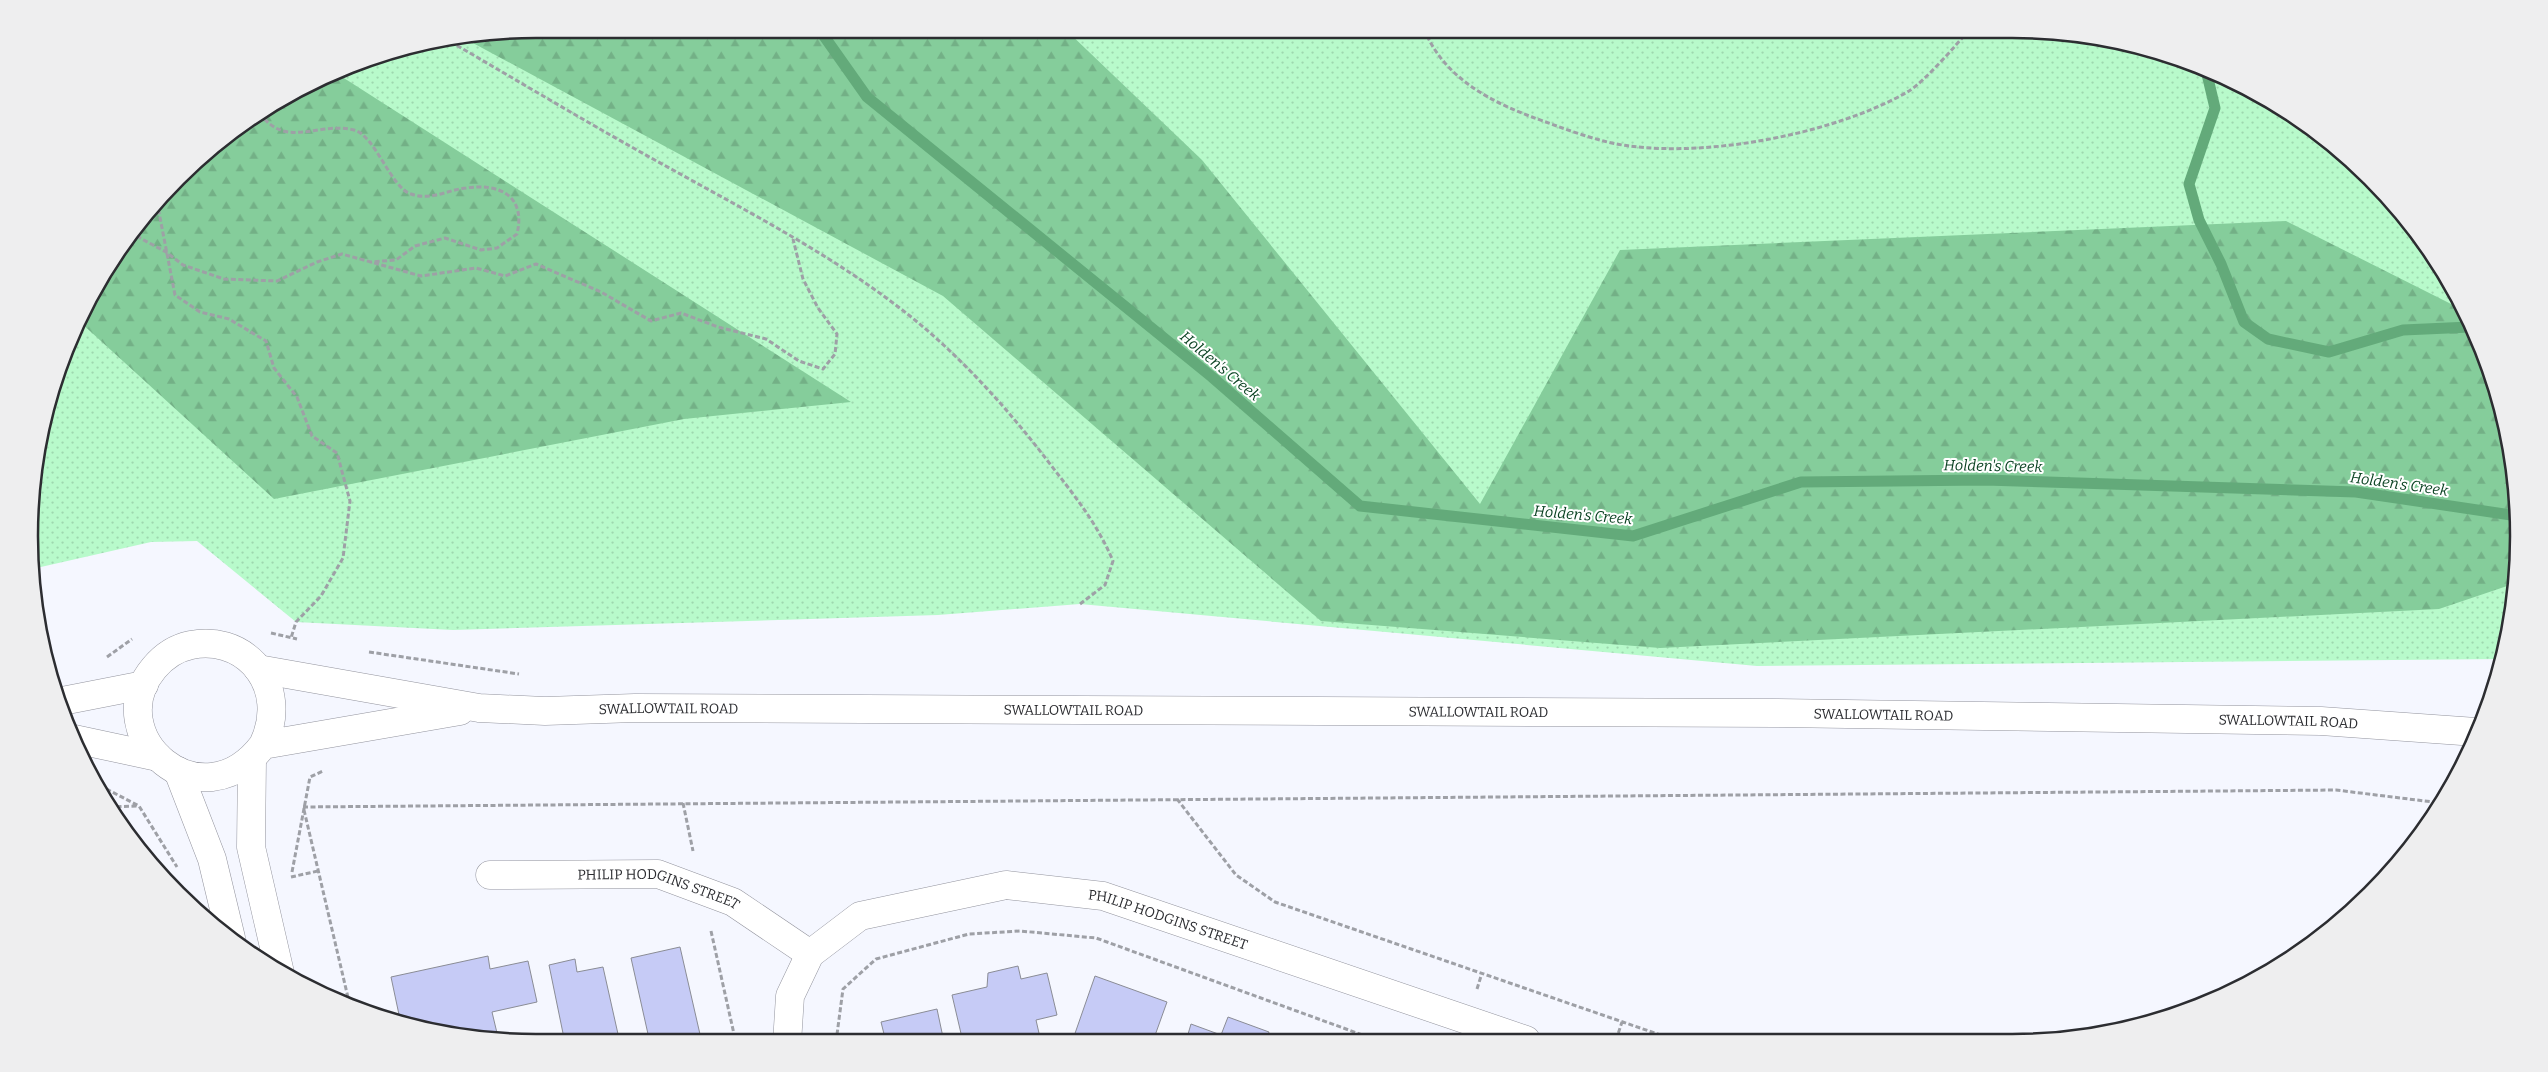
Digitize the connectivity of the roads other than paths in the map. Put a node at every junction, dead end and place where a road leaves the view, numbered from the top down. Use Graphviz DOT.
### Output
graph roads {
  1 [pos="258,669"];
  2 [pos="144,685"];
  3 [pos="66,700"];
  4 [pos="479,708"];
  5 [pos="2471,732"];
  6 [pos="82,741"];
  7 [pos="258,752"];
  8 [pos="168,764"];
  9 [pos="490,875"];
  10 [pos="228,928"];
  11 [pos="810,954"];
  12 [pos="277,962"];
  13 [pos="788,1034"];
  14 [pos="1508,1034"];
  1 -- 2 [label="street"];
  1 -- 4 [label="street, SWALLOWTAIL ROAD"];
  1 -- 7 [label="street"];
  2 -- 3 [label="street"];
  2 -- 8 [label="street"];
  4 -- 5 [label="street, SWALLOWTAIL ROAD"];
  4 -- 7 [label="street, SWALLOWTAIL ROAD"];
  6 -- 8 [label="street, SWALLOWTAIL ROAD"];
  7 -- 8 [label="street, SWALLOWTAIL ROAD"];
  7 -- 12 [label="street"];
  8 -- 10 [label="street"];
  9 -- 11 [label="street, PHILIP HODGINS STREET"];
  11 -- 13 [label="street, PHILIP HODGINS STREET"];
  11 -- 14 [label="street, PHILIP HODGINS STREET"];
}
